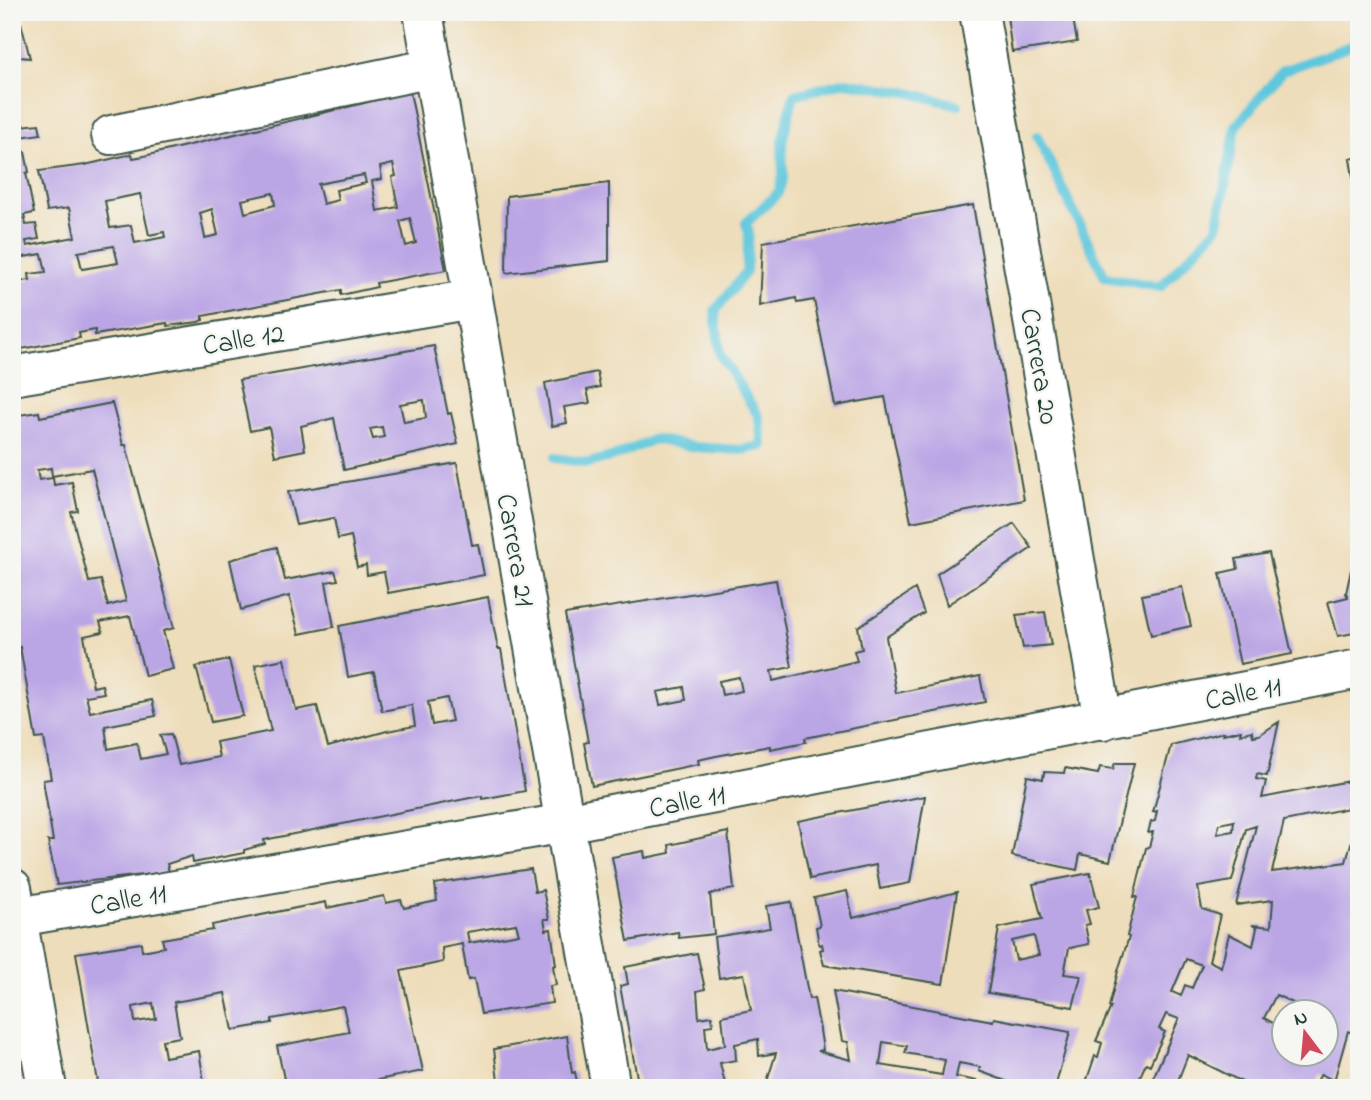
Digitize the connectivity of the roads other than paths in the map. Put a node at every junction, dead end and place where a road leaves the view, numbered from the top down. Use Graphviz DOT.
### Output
graph roads {
  1 [pos="423,12"];
  2 [pos="979,12"];
  3 [pos="433,68"];
  4 [pos="111,135"];
  5 [pos="473,299"];
  6 [pos="12,376"];
  7 [pos="1359,669"];
  8 [pos="1103,720"];
  9 [pos="565,823"];
  10 [pos="14,908"];
  11 [pos="47,1088"];
  12 [pos="611,1088"];
  1 -- 3 [label="street, Carrera 21"];
  2 -- 8 [label="street, Carrera 20"];
  3 -- 4 [label="street"];
  3 -- 5 [label="street, Carrera 21"];
  5 -- 6 [label="street, Calle 12"];
  5 -- 9 [label="street, Carrera 21"];
  7 -- 8 [label="street, Calle 11"];
  8 -- 9 [label="street, Calle 11"];
  9 -- 10 [label="street, Calle 11"];
  9 -- 12 [label="street, Carrera 21"];
  10 -- 11 [label="street"];
}
